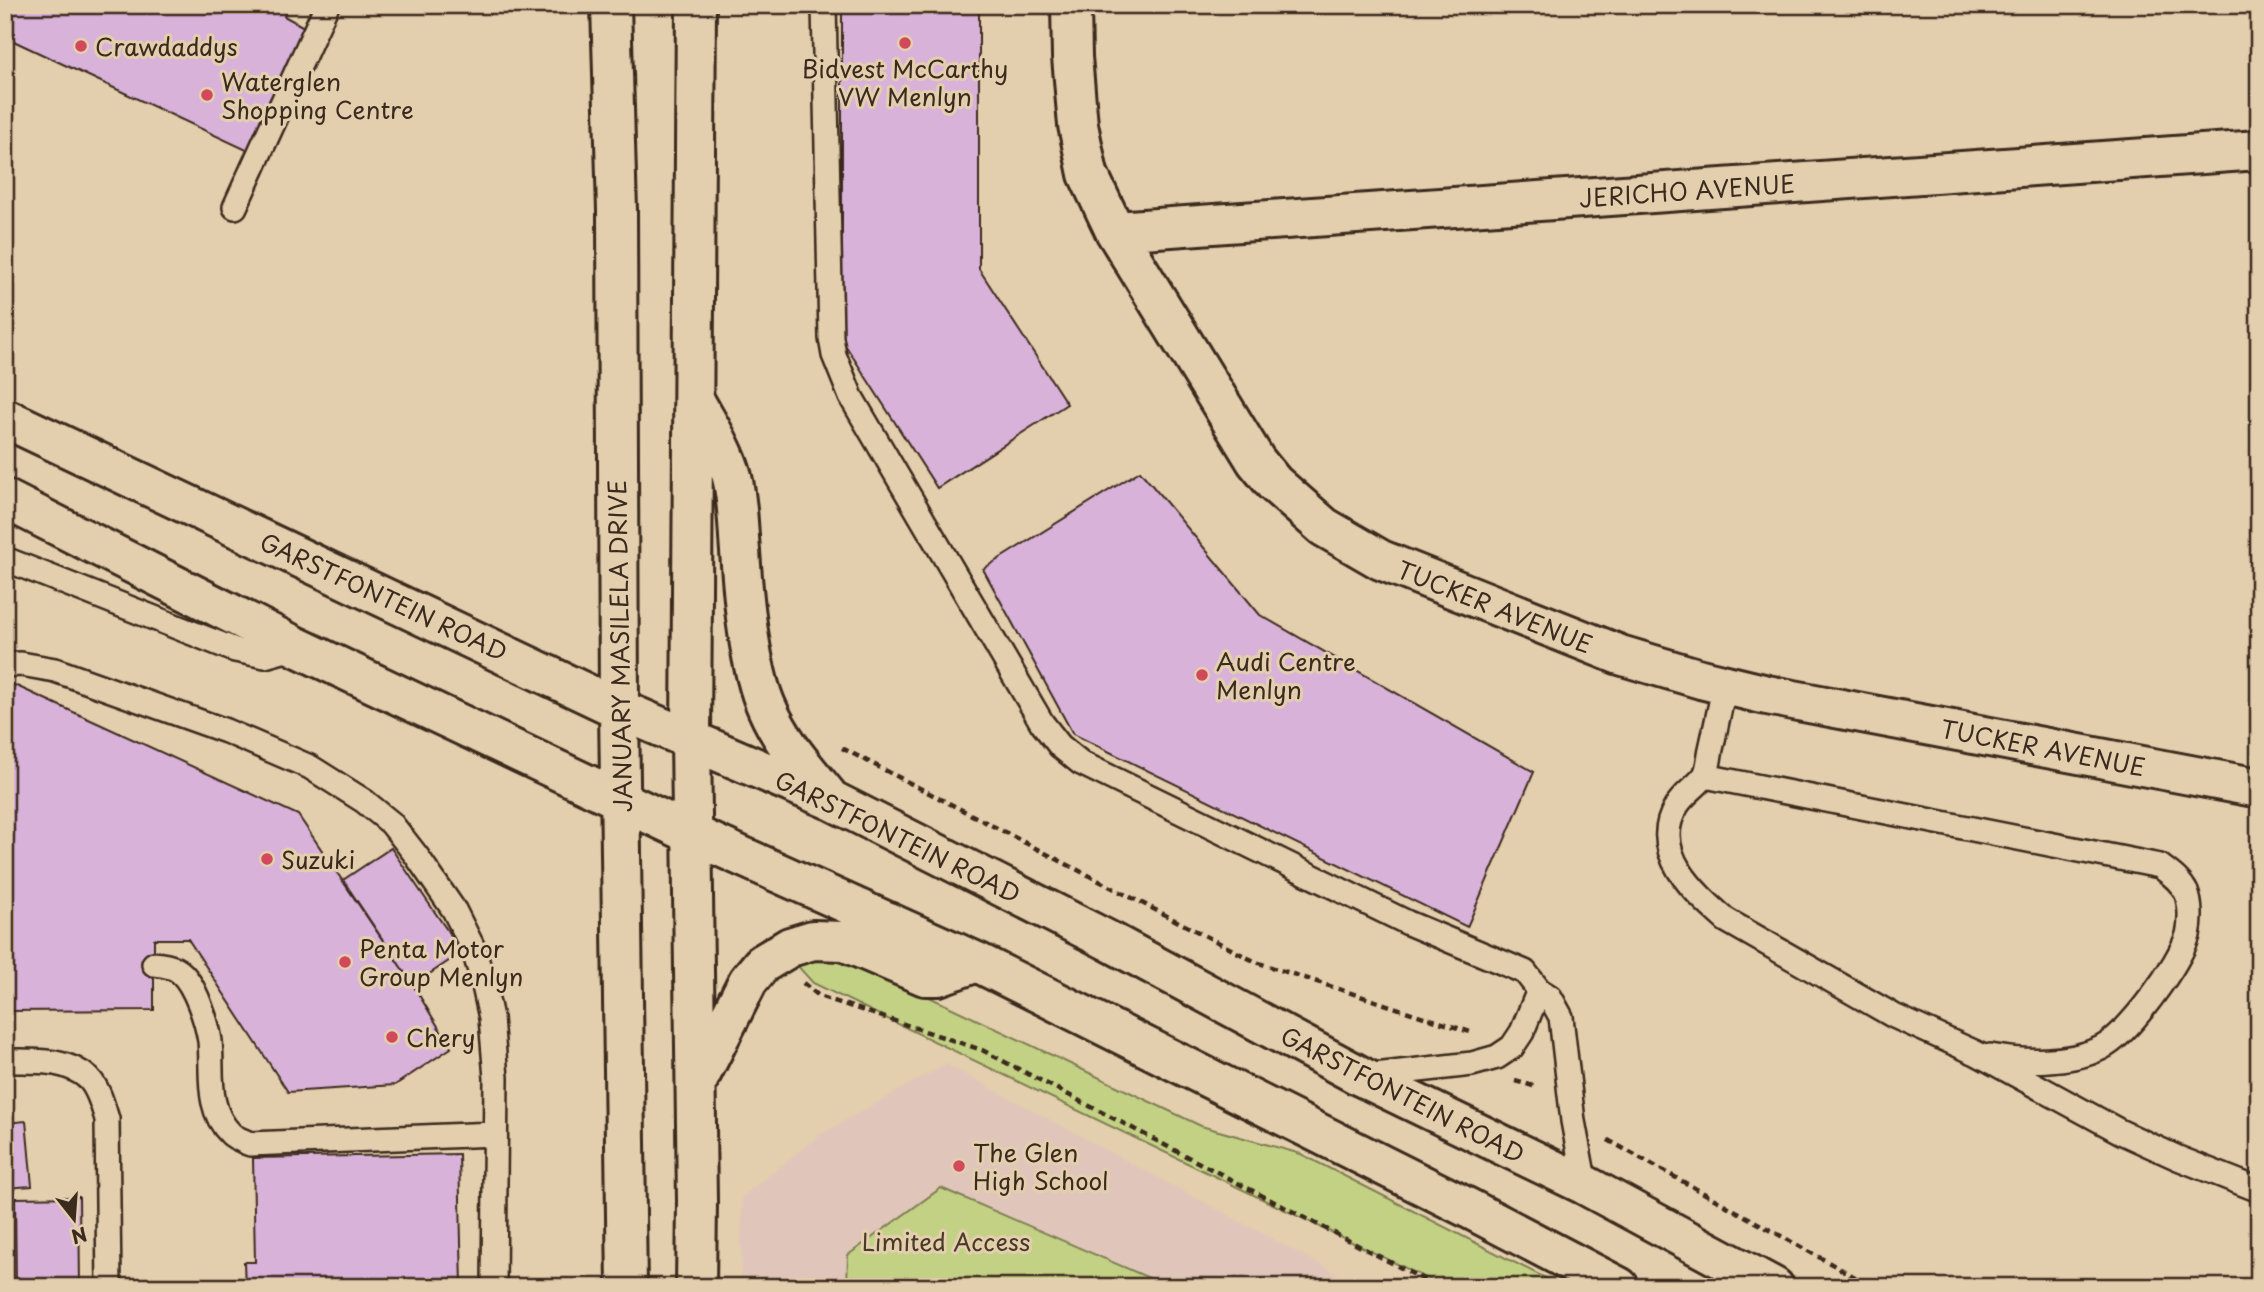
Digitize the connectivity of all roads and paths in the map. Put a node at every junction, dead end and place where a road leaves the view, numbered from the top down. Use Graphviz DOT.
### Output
graph roads {
  1 [pos="327,5"];
  2 [pos="611,5"];
  3 [pos="696,5"];
  4 [pos="824,5"];
  5 [pos="1071,5"];
  6 [pos="2259,150"];
  7 [pos="235,207"];
  8 [pos="1115,231"];
  9 [pos="694,399"];
  10 [pos="5,418"];
  11 [pos="5,499"];
  12 [pos="5,559"];
  13 [pos="297,647"];
  14 [pos="5,665"];
  15 [pos="1725,685"];
  16 [pos="619,709"];
  17 [pos="691,739"];
  18 [pos="838,746"];
  19 [pos="1705,776"];
  20 [pos="2259,788"];
  21 [pos="831,800"];
  22 [pos="621,801"];
  23 [pos="691,834"];
  24 [pos="774,956"];
  25 [pos="977,962"];
  26 [pos="154,964"];
  27 [pos="1539,990"];
  28 [pos="1976,1053"];
  29 [pos="1497,1057"];
  30 [pos="5,1061"];
  31 [pos="1362,1077"];
  32 [pos="695,1086"];
  33 [pos="1570,1096"];
  34 [pos="495,1134"];
  35 [pos="1585,1185"];
  36 [pos="2259,1190"];
  37 [pos="1616,1286"];
  38 [pos="109,1287"];
  39 [pos="494,1287"];
  40 [pos="628,1287"];
  41 [pos="696,1287"];
  42 [pos="1438,1287"];
  43 [pos="1774,1287"];
  44 [pos="1873,1287"];
  1 -- 7 [label="lane"];
  2 -- 16 [label="main road, JANUARY MASILELA DRIVE"];
  3 -- 9 [label="main road"];
  4 -- 27 [label="lane"];
  5 -- 8 [label="main road, TUCKER AVENUE"];
  6 -- 8 [label="main road, JERICHO AVENUE"];
  8 -- 15 [label="main road, TUCKER AVENUE"];
  9 -- 17 [label="main road"];
  9 -- 21 [label="main road"];
  10 -- 16 [label="main road, GARSTFONTEIN ROAD"];
  11 -- 13 [label="main road"];
  12 -- 13 [label="lane"];
  13 -- 22 [label="main road"];
  14 -- 34 [label="lane"];
  15 -- 19 [label="lane"];
  15 -- 20 [label="main road, TUCKER AVENUE"];
  16 -- 17 [label="main road, GARSTFONTEIN ROAD"];
  16 -- 22 [label="main road, JANUARY MASILELA DRIVE"];
  17 -- 21 [label="main road, GARSTFONTEIN ROAD"];
  17 -- 23 [label="main road"];
  18 -- 29 [label="path"];
  19 -- 28 [label="lane"];
  19 -- 28 [label="lane"];
  21 -- 31 [label="main road, GARSTFONTEIN ROAD"];
  22 -- 23 [label="main road"];
  22 -- 40 [label="main road, JANUARY MASILELA DRIVE"];
  23 -- 25 [label="main road"];
  23 -- 32 [label="main road"];
  24 -- 25 [label="main road"];
  24 -- 32 [label="main road"];
  24 -- 42 [label="path"];
  25 -- 37 [label="main road"];
  26 -- 34 [label="lane"];
  27 -- 29 [label="lane"];
  27 -- 33 [label="lane"];
  28 -- 36 [label="lane"];
  29 -- 31 [label="lane"];
  29 -- 33 [label="path"];
  30 -- 38 [label="lane"];
  31 -- 35 [label="main road, GARSTFONTEIN ROAD"];
  32 -- 41 [label="main road"];
  33 -- 35 [label="lane"];
  33 -- 44 [label="path"];
  34 -- 39 [label="lane"];
  35 -- 43 [label="main road, GARSTFONTEIN ROAD"];
}
